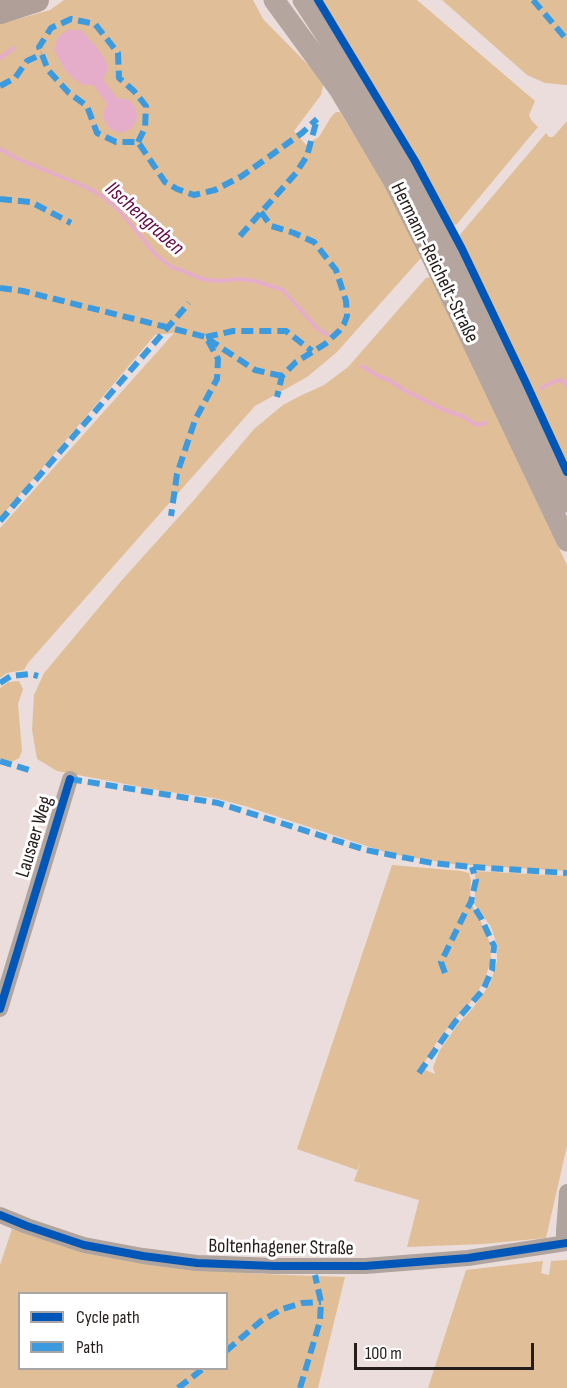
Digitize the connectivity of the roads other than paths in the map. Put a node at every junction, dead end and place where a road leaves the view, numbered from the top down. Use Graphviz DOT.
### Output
graph roads {
  1 [pos="37,0"];
  2 [pos="274,0"];
  3 [pos="303,0"];
  4 [pos="0,12"];
  5 [pos="567,502"];
  6 [pos="567,541"];
  7 [pos="70,779"];
  8 [pos="0,1009"];
  9 [pos="567,1192"];
  10 [pos="0,1215"];
  11 [pos="566,1243"];
  1 -- 4 [label="highway"];
  2 -- 6 [label="main road, Hermann-Reichelt-Straße"];
  3 -- 5 [label="main road, Hermann-Reichelt-Straße"];
  7 -- 8 [label="street, Lausaer Weg"];
  9 -- 11 [label="street"];
  10 -- 11 [label="street, Boltenhagener Straße"];
}
